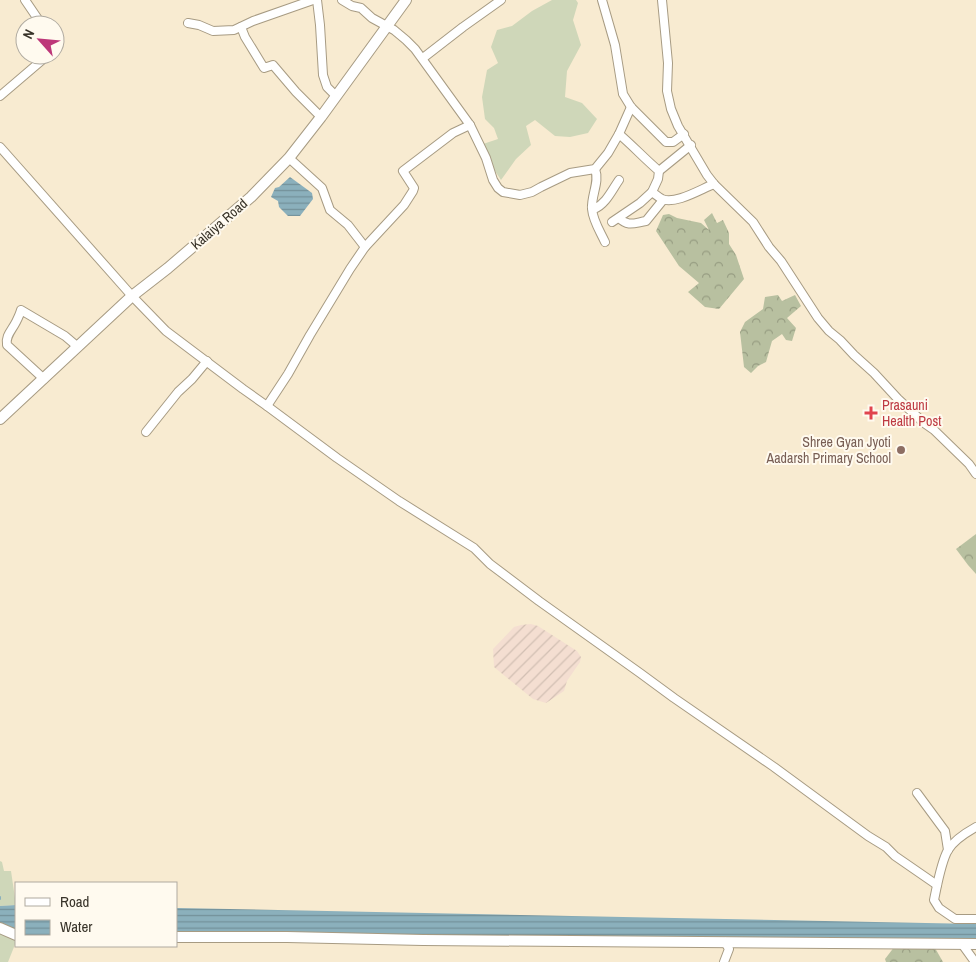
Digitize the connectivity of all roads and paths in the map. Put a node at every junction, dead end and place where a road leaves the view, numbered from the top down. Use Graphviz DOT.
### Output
graph roads {
  1 [pos="25,0"];
  2 [pos="315,0"];
  3 [pos="342,0"];
  4 [pos="406,0"];
  5 [pos="501,0"];
  6 [pos="602,0"];
  7 [pos="662,0"];
  8 [pos="35,15"];
  9 [pos="188,23"];
  10 [pos="386,26"];
  11 [pos="241,27"];
  12 [pos="423,58"];
  13 [pos="36,65"];
  14 [pos="0,96"];
  15 [pos="336,96"];
  16 [pos="631,107"];
  17 [pos="321,116"];
  18 [pos="470,125"];
  19 [pos="619,134"];
  20 [pos="684,134"];
  21 [pos="690,145"];
  22 [pos="0,147"];
  23 [pos="289,158"];
  24 [pos="595,169"];
  25 [pos="659,171"];
  26 [pos="619,180"];
  27 [pos="714,184"];
  28 [pos="652,192"];
  29 [pos="663,200"];
  30 [pos="592,207"];
  31 [pos="619,218"];
  32 [pos="612,222"];
  33 [pos="605,242"];
  34 [pos="365,247"];
  35 [pos="132,296"];
  36 [pos="78,346"];
  37 [pos="208,361"];
  38 [pos="44,379"];
  39 [pos="267,406"];
  40 [pos="0,419"];
  41 [pos="146,432"];
  42 [pos="976,474"];
  43 [pos="917,793"];
  44 [pos="976,827"];
  45 [pos="948,850"];
  46 [pos="938,885"];
  47 [pos="976,919"];
  48 [pos="1,928"];
  49 [pos="15,935"];
  50 [pos="178,937"];
  51 [pos="725,942"];
  52 [pos="962,944"];
  53 [pos="976,944"];
  54 [pos="724,962"];
  55 [pos="975,962"];
  1 -- 8 [label="street"];
  2 -- 11 [label="street"];
  2 -- 15 [label="street"];
  3 -- 10 [label="street"];
  4 -- 10 [label="main road, Kalaiya Road"];
  5 -- 12 [label="street"];
  6 -- 16 [label="street"];
  7 -- 20 [label="street"];
  9 -- 11 [label="street"];
  10 -- 12 [label="street"];
  10 -- 15 [label="main road, Kalaiya Road"];
  11 -- 17 [label="street"];
  12 -- 18 [label="street"];
  13 -- 14 [label="street"];
  15 -- 17 [label="main road, Kalaiya Road"];
  16 -- 19 [label="street"];
  16 -- 20 [label="street"];
  17 -- 23 [label="main road, Kalaiya Road"];
  18 -- 24 [label="street"];
  18 -- 34 [label="street"];
  19 -- 24 [label="street"];
  19 -- 25 [label="street"];
  20 -- 21 [label="street"];
  21 -- 25 [label="street"];
  21 -- 27 [label="street"];
  22 -- 35 [label="street"];
  23 -- 34 [label="street"];
  23 -- 35 [label="main road, Kalaiya Road"];
  24 -- 30 [label="street"];
  25 -- 28 [label="street"];
  26 -- 30 [label="street"];
  27 -- 29 [label="street"];
  27 -- 42 [label="street"];
  28 -- 29 [label="street"];
  28 -- 31 [label="street"];
  29 -- 31 [label="street"];
  30 -- 33 [label="street"];
  31 -- 32 [label="street"];
  34 -- 39 [label="street"];
  35 -- 36 [label="main road, Kalaiya Road"];
  35 -- 37 [label="street"];
  36 -- 38 [label="main road, Kalaiya Road"];
  36 -- 38 [label="street"];
  37 -- 39 [label="street"];
  37 -- 41 [label="street"];
  38 -- 40 [label="main road, Kalaiya Road"];
  39 -- 46 [label="street"];
  43 -- 45 [label="street"];
  44 -- 45 [label="street"];
  45 -- 46 [label="street"];
  46 -- 47 [label="street"];
  48 -- 49 [label="main road"];
  50 -- 51 [label="main road"];
  51 -- 52 [label="main road"];
  51 -- 54 [label="street"];
  52 -- 53 [label="main road"];
  52 -- 55 [label="street"];
}
